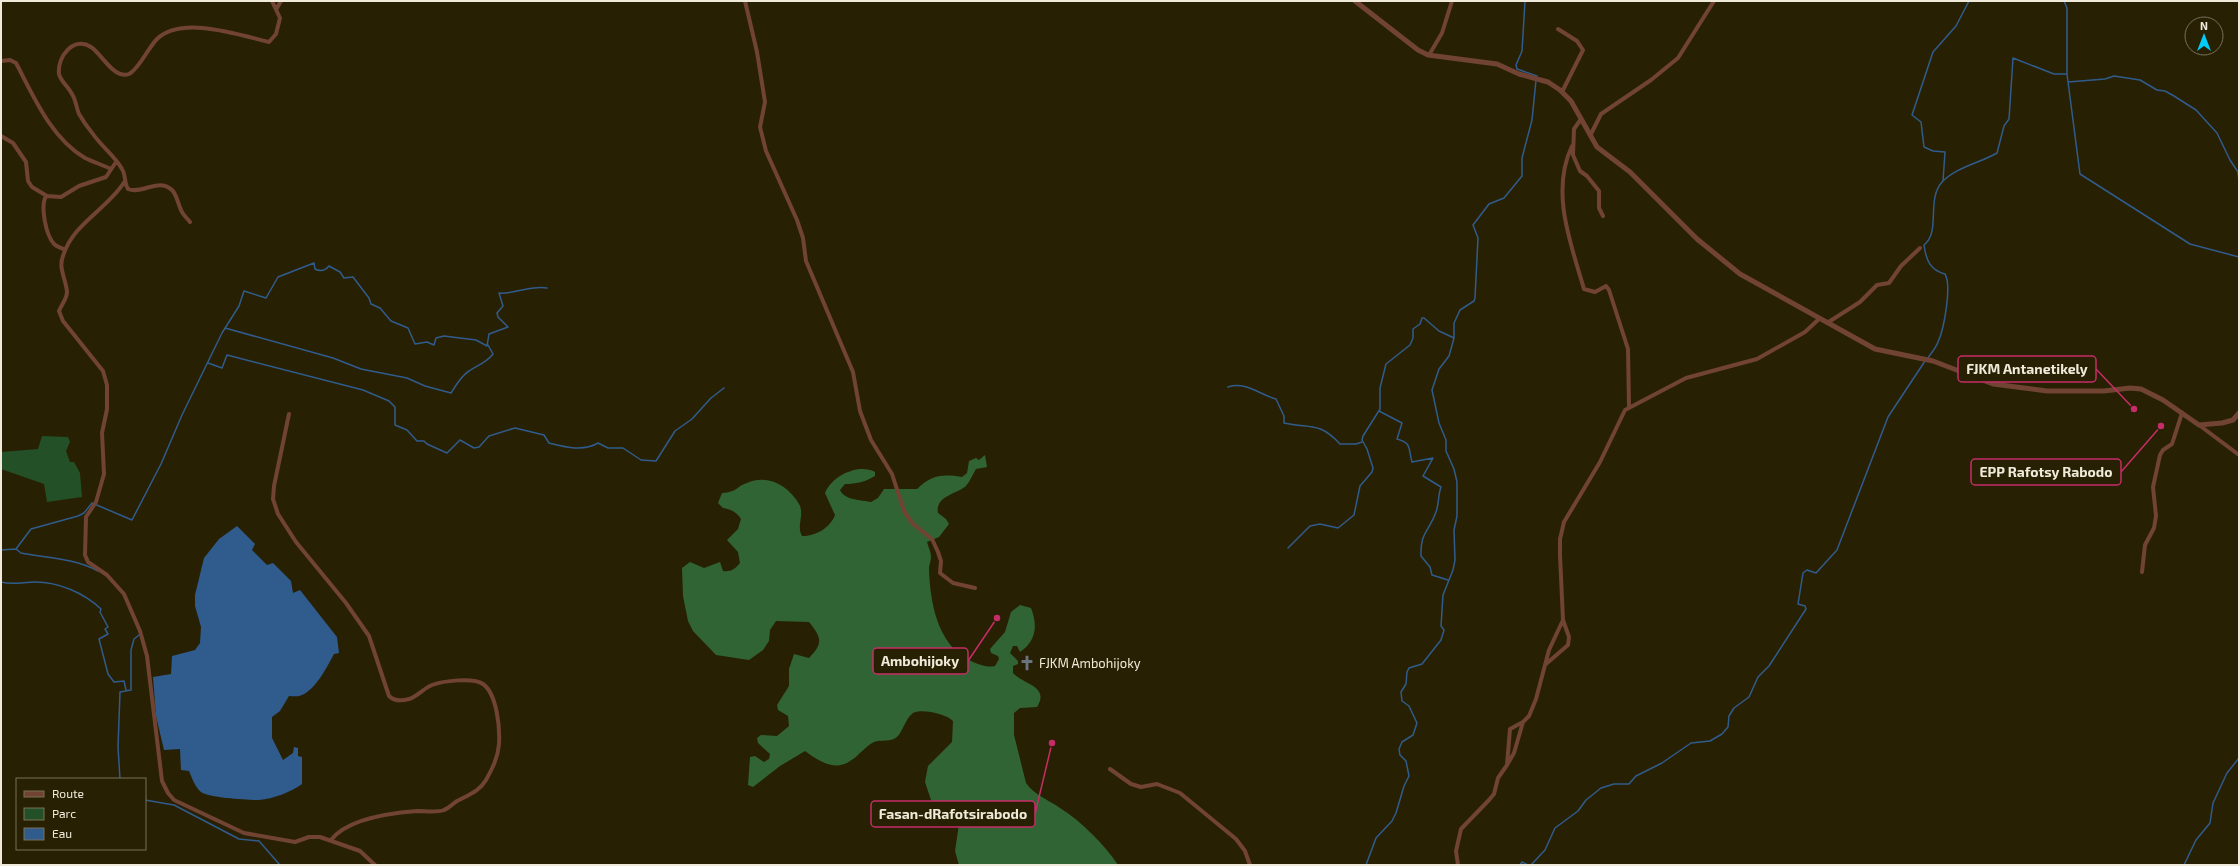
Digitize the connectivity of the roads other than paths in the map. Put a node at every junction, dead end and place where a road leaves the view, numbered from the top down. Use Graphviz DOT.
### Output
graph roads {
  1 [pos="272,1"];
  2 [pos="282,1"];
  3 [pos="744,1"];
  4 [pos="1355,1"];
  5 [pos="1452,1"];
  6 [pos="1714,1"];
  7 [pos="276,8"];
  8 [pos="1558,29"];
  9 [pos="1429,55"];
  10 [pos="1,61"];
  11 [pos="1562,92"];
  12 [pos="1581,119"];
  13 [pos="1591,134"];
  14 [pos="1,136"];
  15 [pos="1572,146"];
  16 [pos="116,162"];
  17 [pos="111,169"];
  18 [pos="125,181"];
  19 [pos="46,196"];
  20 [pos="1603,216"];
  21 [pos="190,222"];
  22 [pos="1920,248"];
  23 [pos="65,250"];
  24 [pos="1820,319"];
  25 [pos="1827,323"];
  26 [pos="1629,406"];
  27 [pos="2182,413"];
  28 [pos="2239,413"];
  29 [pos="289,414"];
  30 [pos="2199,425"];
  31 [pos="2239,455"];
  32 [pos="2142,572"];
  33 [pos="975,588"];
  34 [pos="1562,620"];
  35 [pos="1546,664"];
  36 [pos="1523,722"];
  37 [pos="1507,765"];
  38 [pos="1110,769"];
  39 [pos="331,840"];
  40 [pos="375,865"];
  41 [pos="1250,865"];
  42 [pos="1458,865"];
  1 -- 7 [label="street"];
  2 -- 7 [label="street"];
  3 -- 33 [label="street"];
  4 -- 9 [label="street"];
  5 -- 9 [label="street"];
  6 -- 13 [label="street"];
  7 -- 16 [label="street"];
  8 -- 11 [label="street"];
  9 -- 11 [label="street"];
  10 -- 17 [label="street"];
  11 -- 12 [label="street"];
  12 -- 13 [label="street"];
  12 -- 15 [label="street"];
  13 -- 24 [label="street"];
  14 -- 19 [label="street"];
  15 -- 20 [label="street"];
  15 -- 26 [label="street"];
  16 -- 17 [label="street"];
  16 -- 18 [label="street"];
  17 -- 19 [label="street"];
  18 -- 21 [label="street"];
  18 -- 23 [label="street"];
  19 -- 23 [label="street"];
  22 -- 25 [label="street"];
  23 -- 39 [label="street"];
  24 -- 25 [label="street"];
  24 -- 26 [label="street"];
  25 -- 27 [label="street"];
  26 -- 34 [label="street"];
  27 -- 30 [label="street"];
  27 -- 32 [label="street"];
  28 -- 30 [label="street"];
  29 -- 39 [label="street"];
  30 -- 31 [label="street"];
  34 -- 35 [label="street"];
  34 -- 35 [label="street"];
  35 -- 36 [label="street"];
  36 -- 37 [label="street"];
  36 -- 37 [label="street"];
  37 -- 42 [label="street"];
  38 -- 41 [label="street"];
  39 -- 40 [label="street"];
}
